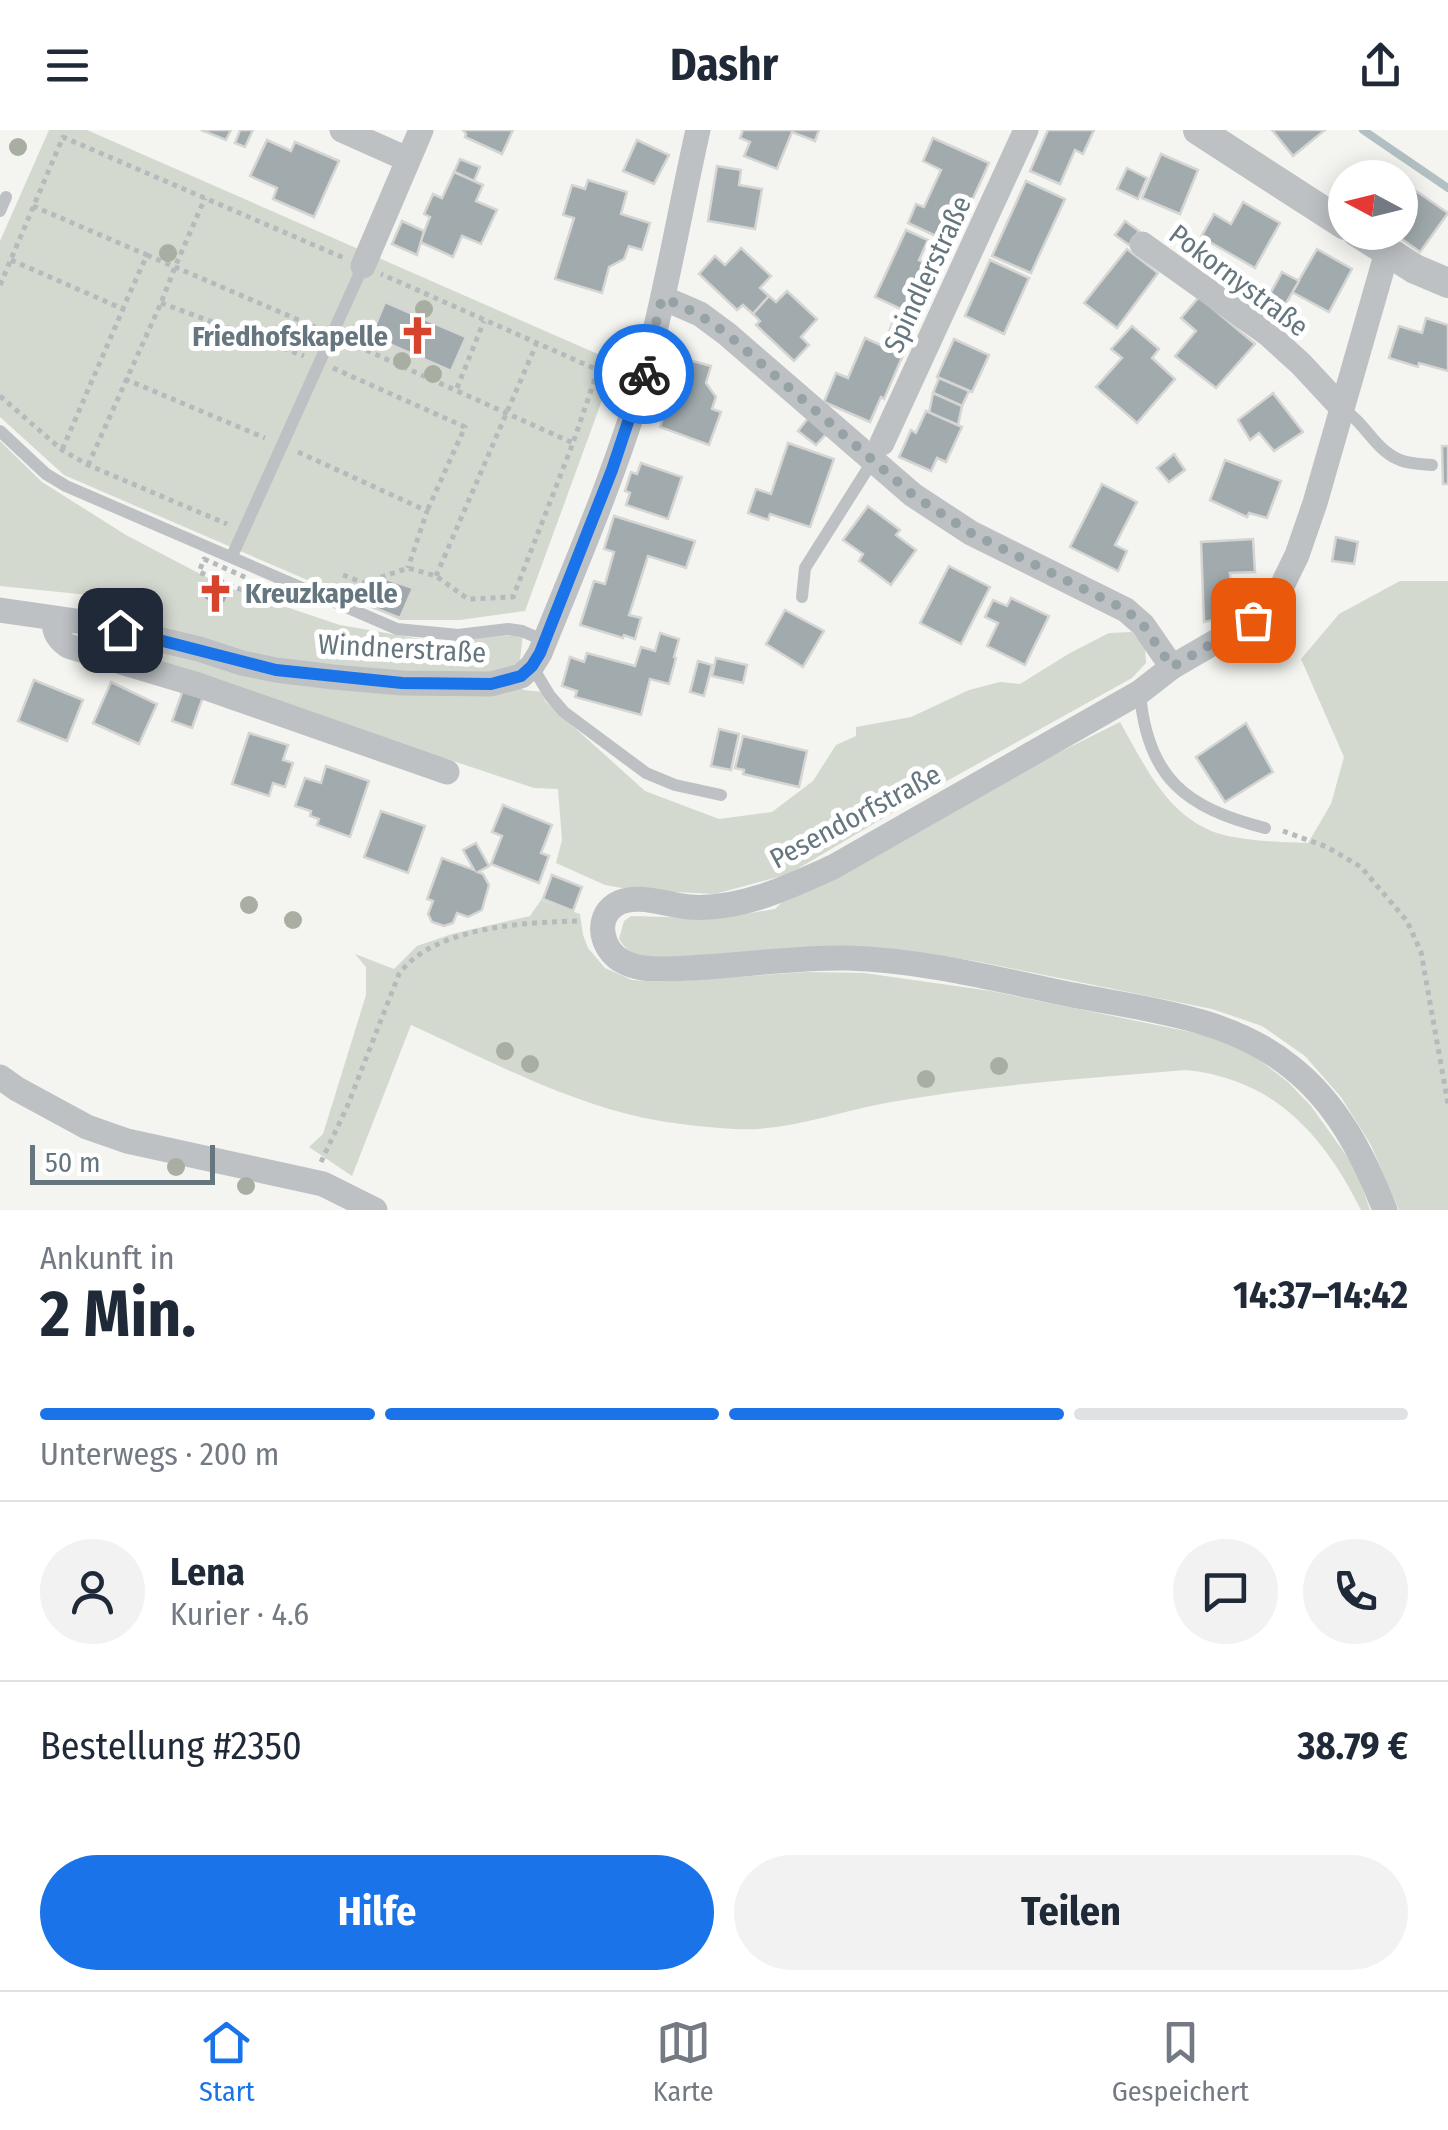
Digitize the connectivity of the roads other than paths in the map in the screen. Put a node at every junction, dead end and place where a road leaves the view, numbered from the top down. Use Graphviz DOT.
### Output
graph roads {
  1 [pos="342,130"];
  2 [pos="421,130"];
  3 [pos="698,130"];
  4 [pos="1026,130"];
  5 [pos="1198,130"];
  6 [pos="408,159"];
  7 [pos="1328,214"];
  8 [pos="1142,244"];
  9 [pos="1384,250"];
  10 [pos="1387,252"];
  11 [pos="363,266"];
  12 [pos="1448,283"];
  13 [pos="662,298"];
  14 [pos="1341,407"];
  15 [pos="0,431"];
  16 [pos="877,452"];
  17 [pos="1432,465"];
  18 [pos="232,556"];
  19 [pos="802,598"];
  20 [pos="0,610"];
  21 [pos="54,618"];
  22 [pos="545,641"];
  23 [pos="532,666"];
  24 [pos="1172,667"];
  25 [pos="1140,692"];
  26 [pos="447,772"];
  27 [pos="720,795"];
  28 [pos="1265,828"];
  29 [pos="0,1077"];
  30 [pos="375,1210"];
  31 [pos="1385,1210"];
  1 -- 6 [label="street"];
  2 -- 6 [label="street"];
  3 -- 13 [label="street"];
  4 -- 16 [label="street, Spindlerstraße"];
  5 -- 7 [label="street"];
  6 -- 11 [label="street"];
  8 -- 14 [label="street, Pokornystraße"];
  9 -- 10 [label="street"];
  10 -- 12 [label="street"];
  10 -- 14 [label="street, Pesendorfstraße"];
  11 -- 18 [label="lane"];
  13 -- 16 [label="street"];
  13 -- 22 [label="street"];
  14 -- 17 [label="lane"];
  14 -- 24 [label="street, Pesendorfstraße"];
  15 -- 18 [label="lane"];
  16 -- 19 [label="lane"];
  16 -- 24 [label="street"];
  18 -- 22 [label="lane"];
  20 -- 21 [label="street, Windnerstraße"];
  21 -- 23 [label="street, Windnerstraße"];
  21 -- 26 [label="street"];
  22 -- 23 [label="street"];
  23 -- 27 [label="lane"];
  24 -- 25 [label="street, Pesendorfstraße"];
  25 -- 28 [label="lane"];
  25 -- 31 [label="street, Pesendorfstraße"];
  29 -- 30 [label="street"];
}
